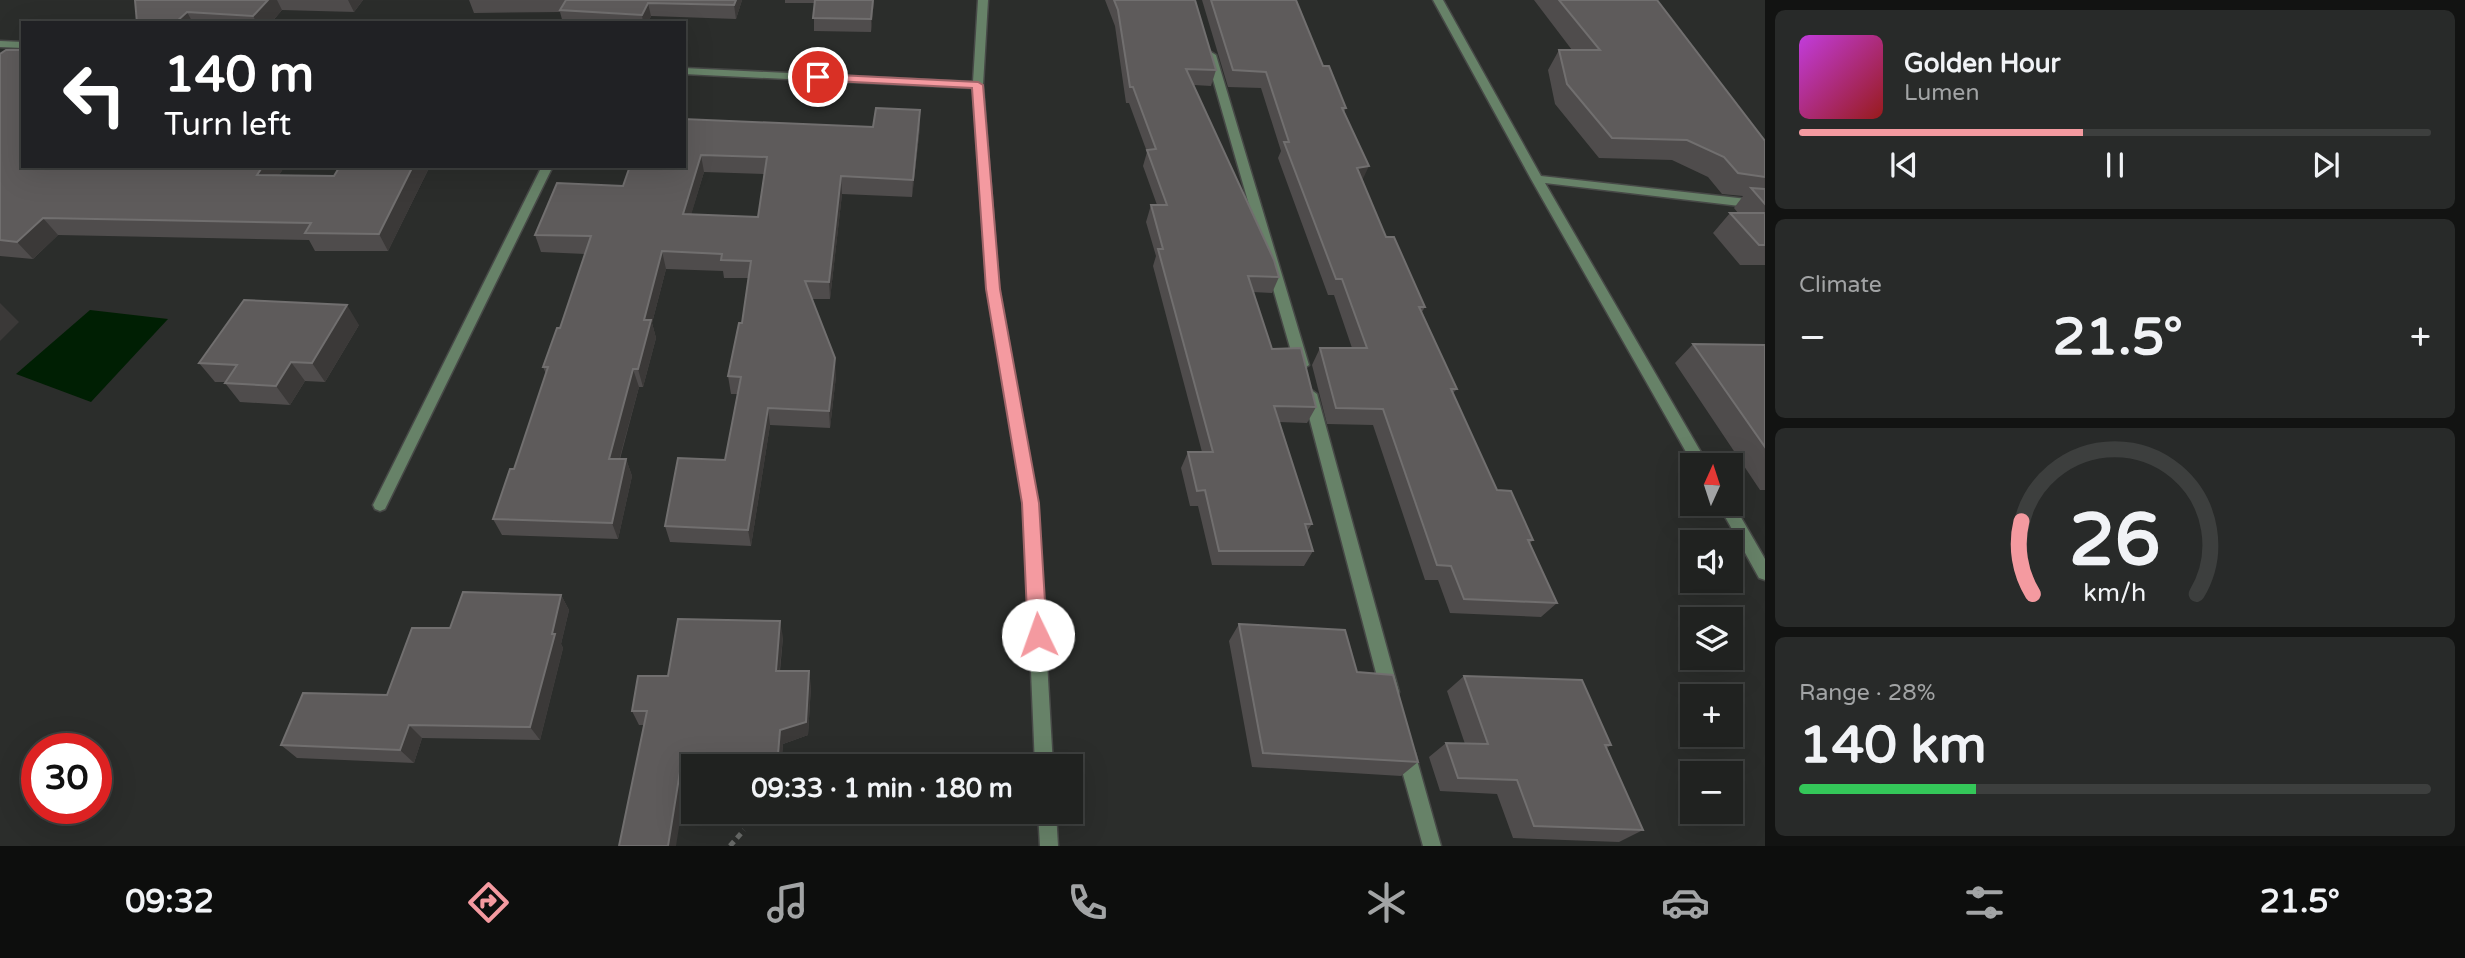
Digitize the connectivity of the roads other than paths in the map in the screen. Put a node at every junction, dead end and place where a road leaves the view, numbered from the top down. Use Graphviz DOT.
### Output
graph roads {
  1 [pos="983,0"];
  2 [pos="1438,0"];
  3 [pos="1206,39"];
  4 [pos="0,44"];
  5 [pos="21,45"];
  6 [pos="686,71"];
  7 [pos="978,85"];
  8 [pos="547,168"];
  9 [pos="1537,178"];
  10 [pos="1765,205"];
  11 [pos="1695,453"];
  12 [pos="380,505"];
  13 [pos="1732,516"];
  14 [pos="1765,573"];
  15 [pos="1395,712"];
  16 [pos="1402,739"];
  17 [pos="1043,754"];
  18 [pos="1048,824"];
  19 [pos="1049,846"];
  20 [pos="1432,846"];
  1 -- 7 [label="street"];
  2 -- 9 [label="street"];
  3 -- 15 [label="street"];
  4 -- 5 [label="street"];
  6 -- 7 [label="street"];
  7 -- 17 [label="street"];
  8 -- 12 [label="street"];
  9 -- 10 [label="street"];
  9 -- 11 [label="street"];
  13 -- 14 [label="street"];
  16 -- 20 [label="street"];
  18 -- 19 [label="street"];
}
